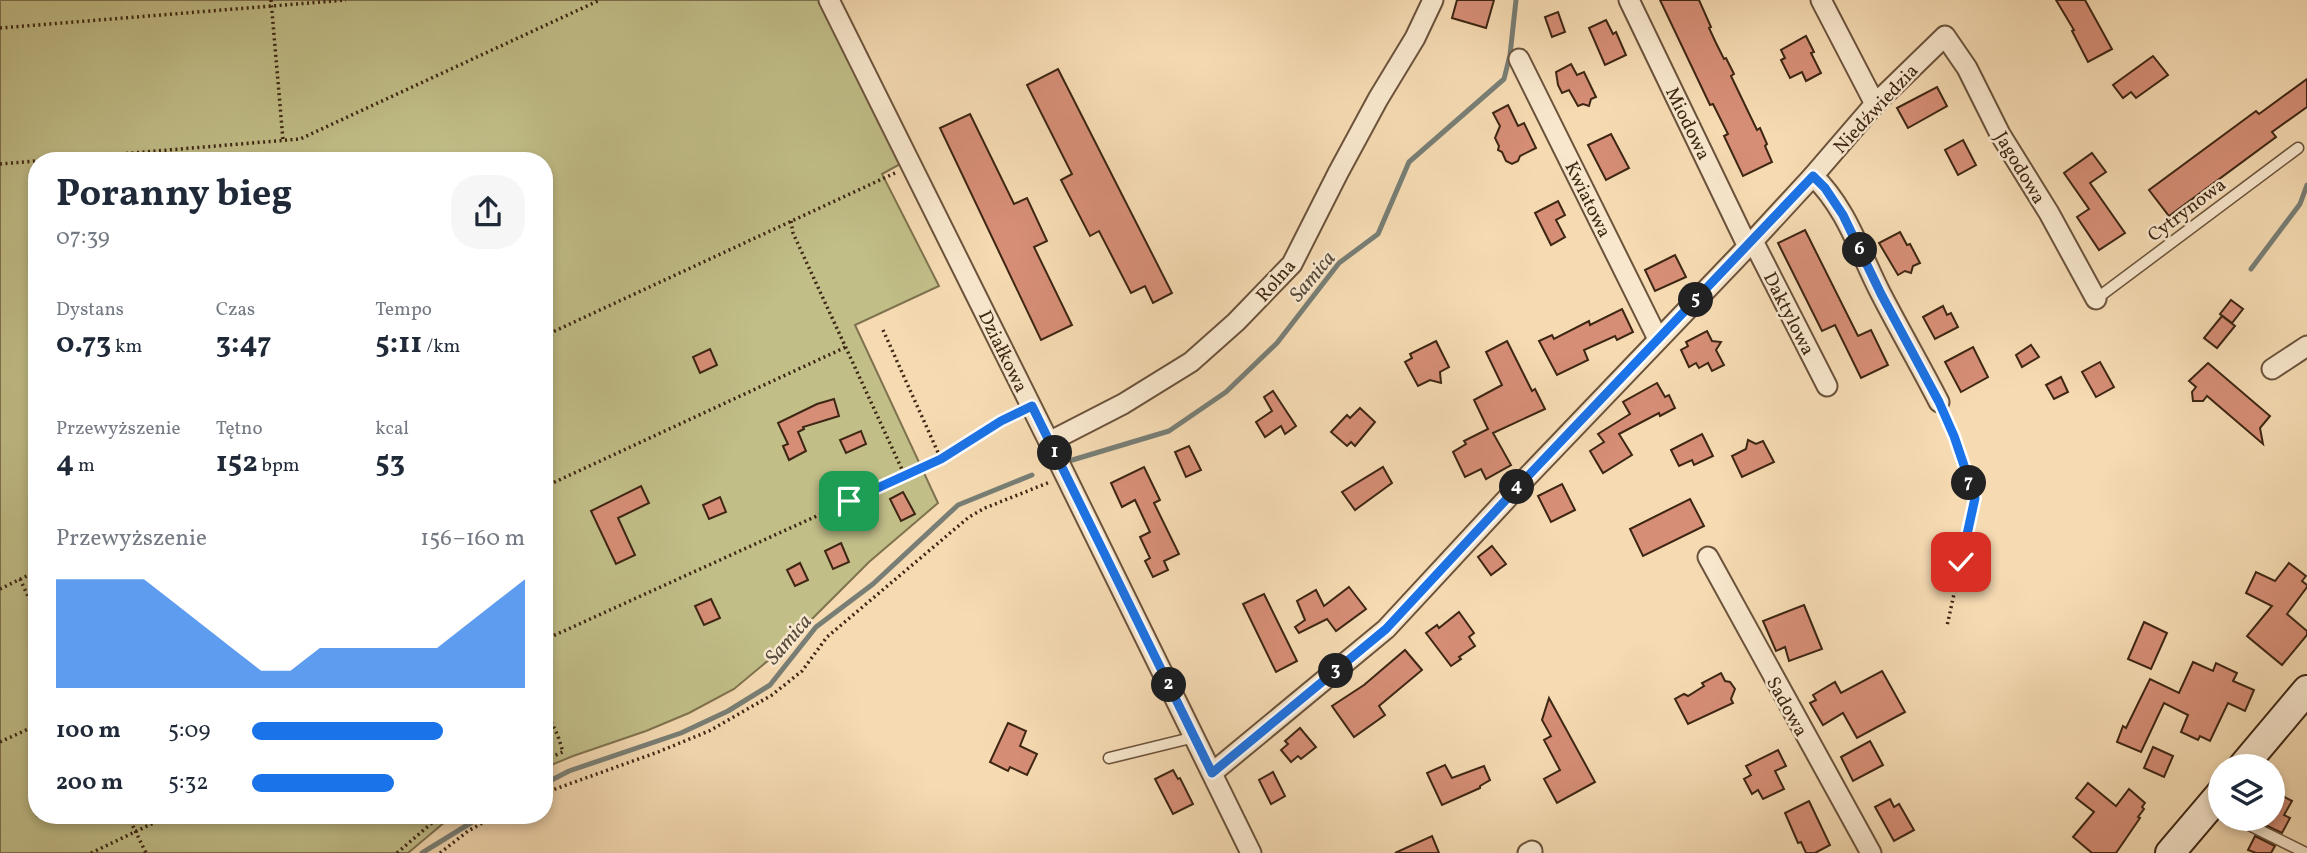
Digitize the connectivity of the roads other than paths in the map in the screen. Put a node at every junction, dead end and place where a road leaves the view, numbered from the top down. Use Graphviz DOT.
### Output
graph roads {
  1 [pos="829,0"];
  2 [pos="1433,0"];
  3 [pos="1629,0"];
  4 [pos="1821,0"];
  5 [pos="1945,36"];
  6 [pos="1519,59"];
  7 [pos="1875,104"];
  8 [pos="2298,148"];
  9 [pos="1813,176"];
  10 [pos="1751,244"];
  11 [pos="2096,299"];
  12 [pos="1658,339"];
  13 [pos="2307,346"];
  14 [pos="2272,369"];
  15 [pos="1827,386"];
  16 [pos="1939,402"];
  17 [pos="1049,442"];
  18 [pos="1708,557"];
  19 [pos="2307,690"];
  20 [pos="1195,737"];
  21 [pos="2253,754"];
  22 [pos="1109,758"];
  23 [pos="1212,773"];
  24 [pos="2208,813"];
  25 [pos="2261,831"];
  26 [pos="1251,853"];
  27 [pos="1871,853"];
  28 [pos="2171,853"];
  29 [pos="2305,853"];
  1 -- 17 [label="street, Działkowa"];
  2 -- 17 [label="street, Rolna"];
  3 -- 10 [label="street, Miodowa"];
  4 -- 7 [label="street"];
  5 -- 7 [label="street, Niedźwiedzia"];
  5 -- 11 [label="street, Jagodowa"];
  6 -- 12 [label="street, Kwiatowa"];
  7 -- 9 [label="street, Niedźwiedzia"];
  8 -- 11 [label="lane, Cytrynowa"];
  9 -- 10 [label="street, Niedźwiedzia"];
  9 -- 16 [label="street"];
  10 -- 12 [label="street, Niedźwiedzia"];
  10 -- 15 [label="street, Daktylowa"];
  12 -- 23 [label="street, Niedźwiedzia"];
  13 -- 14 [label="street"];
  17 -- 20 [label="street, Działkowa"];
  18 -- 27 [label="street, Sadowa"];
  19 -- 21 [label="main road"];
  20 -- 22 [label="lane"];
  20 -- 23 [label="street, Działkowa"];
  23 -- 26 [label="street, Działkowa"];
  24 -- 28 [label="main road"];
  25 -- 29 [label="lane"];
}
